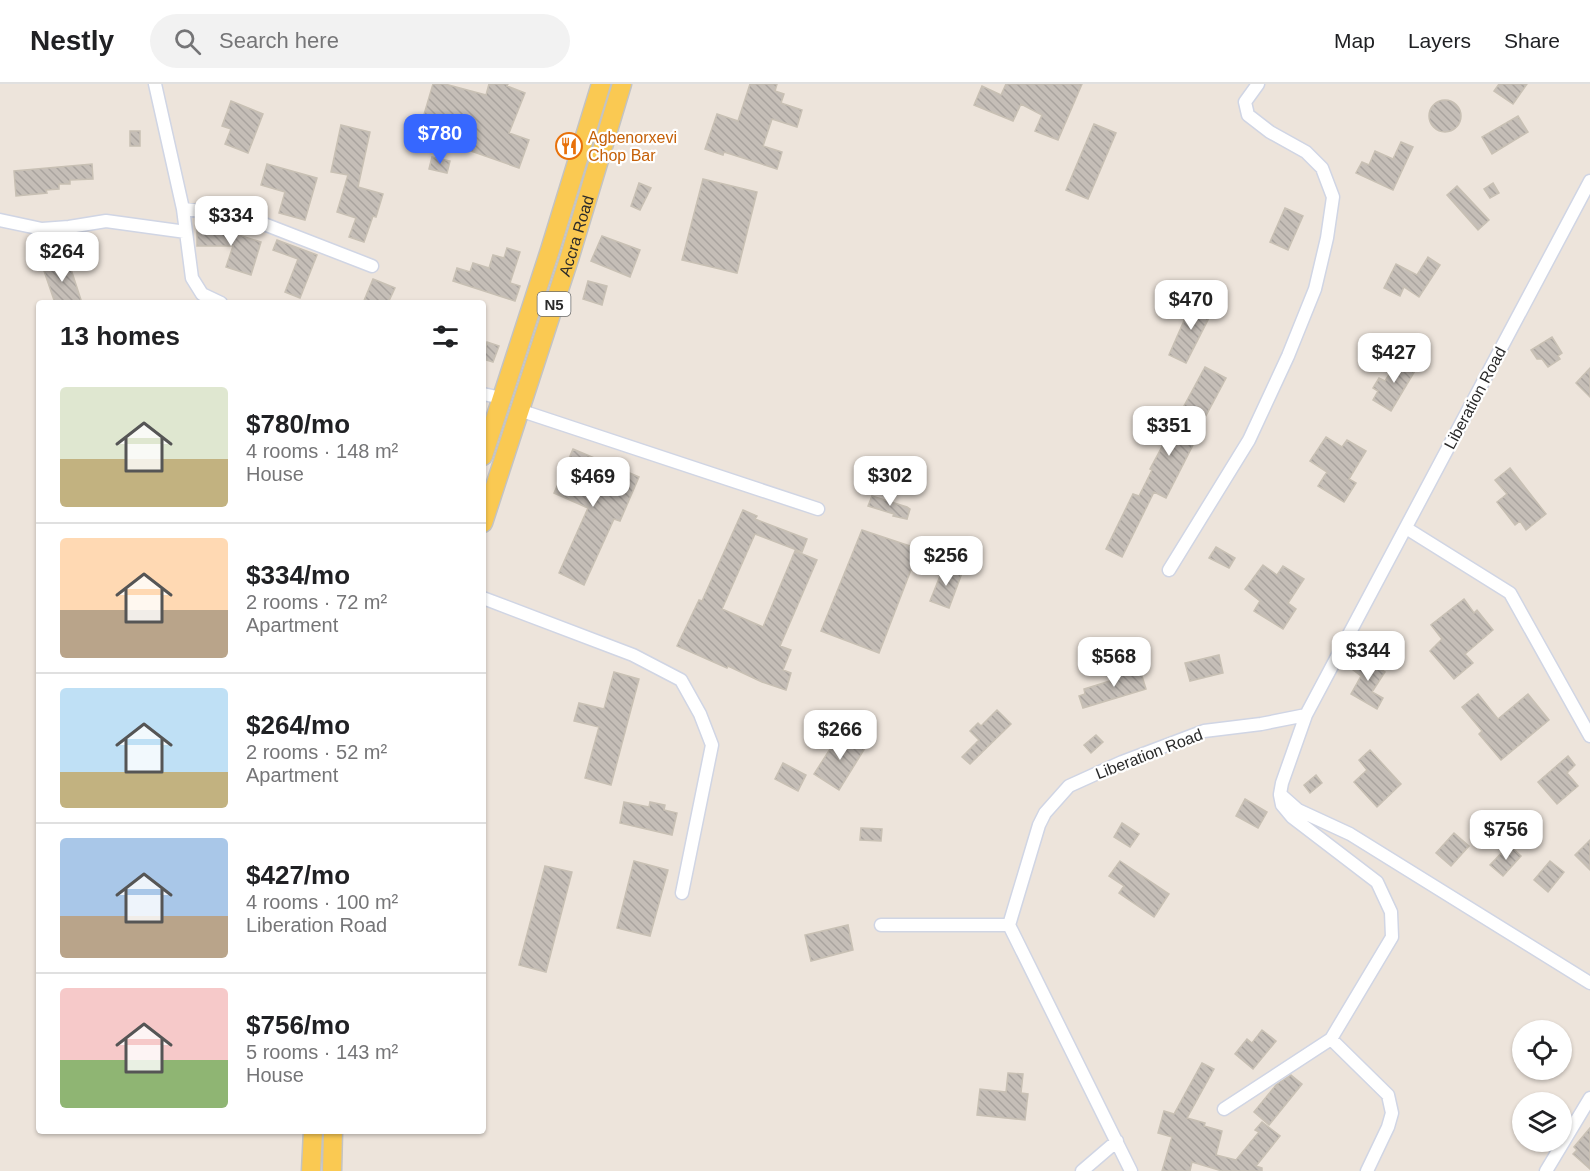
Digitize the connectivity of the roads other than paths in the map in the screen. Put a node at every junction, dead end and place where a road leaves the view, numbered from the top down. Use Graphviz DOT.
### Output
graph roads {
  1 [pos="155,84"];
  2 [pos="601,84"];
  3 [pos="622,84"];
  4 [pos="1258,84"];
  5 [pos="1590,181"];
  6 [pos="183,209"];
  7 [pos="0,220"];
  8 [pos="186,232"];
  9 [pos="372,266"];
  10 [pos="215,300"];
  11 [pos="486,395"];
  12 [pos="502,398"];
  13 [pos="519,410"];
  14 [pos="486,447"];
  15 [pos="818,509"];
  16 [pos="486,514"];
  17 [pos="1406,528"];
  18 [pos="1169,570"];
  19 [pos="486,599"];
  20 [pos="1306,715"];
  21 [pos="1590,736"];
  22 [pos="1280,794"];
  23 [pos="681,892"];
  24 [pos="881,925"];
  25 [pos="1009,925"];
  26 [pos="1590,983"];
  27 [pos="1331,1039"];
  28 [pos="1590,1098"];
  29 [pos="1224,1109"];
  30 [pos="313,1134"];
  31 [pos="333,1134"];
  32 [pos="1117,1141"];
  33 [pos="311,1171"];
  34 [pos="332,1171"];
  35 [pos="1082,1171"];
  36 [pos="1131,1171"];
  37 [pos="1367,1171"];
  38 [pos="1546,1171"];
  1 -- 6 [label="street"];
  2 -- 12 [label="main road, Accra Road / N5"];
  3 -- 13 [label="main road, Accra Road / N5"];
  4 -- 18 [label="street"];
  5 -- 17 [label="street, Liberation Road"];
  6 -- 8 [label="street"];
  6 -- 9 [label="street"];
  7 -- 8 [label="street"];
  8 -- 10 [label="street"];
  11 -- 12 [label="street"];
  12 -- 14 [label="main road, Accra Road / N5"];
  13 -- 15 [label="street"];
  13 -- 16 [label="main road, Accra Road / N5"];
  17 -- 20 [label="street, Liberation Road"];
  17 -- 21 [label="street"];
  19 -- 23 [label="street"];
  20 -- 22 [label="street"];
  20 -- 25 [label="street, Liberation Road"];
  22 -- 26 [label="street"];
  22 -- 27 [label="street"];
  24 -- 25 [label="street"];
  25 -- 32 [label="street"];
  27 -- 29 [label="street"];
  27 -- 37 [label="street"];
  28 -- 38 [label="street"];
  30 -- 33 [label="main road"];
  31 -- 34 [label="main road"];
  32 -- 35 [label="street"];
  32 -- 36 [label="street"];
}
